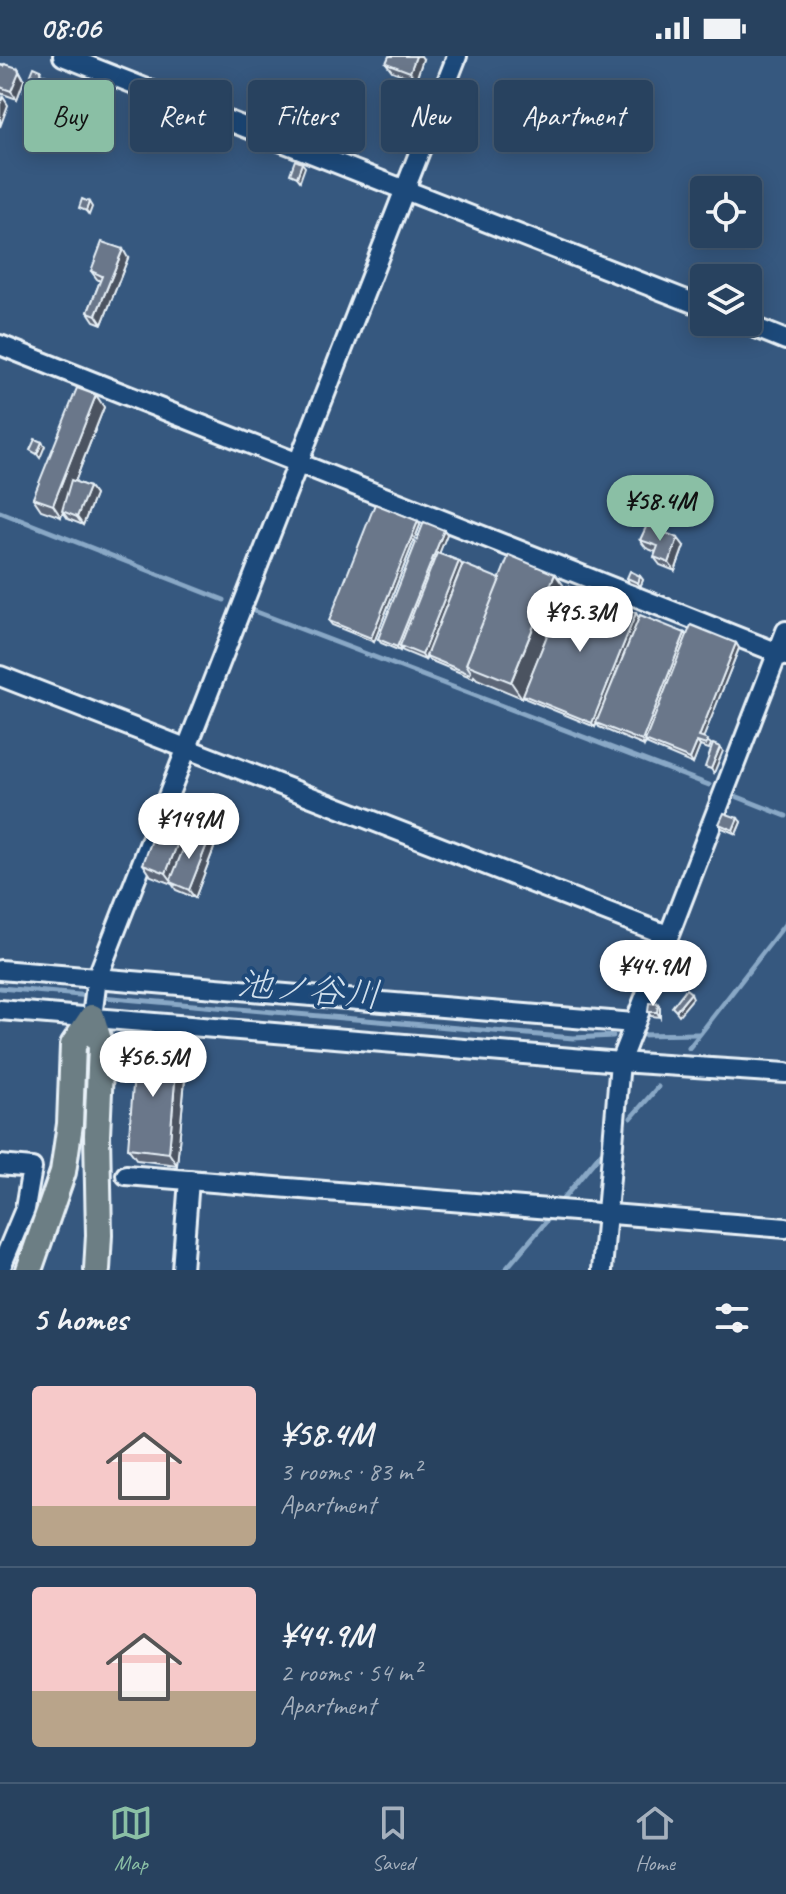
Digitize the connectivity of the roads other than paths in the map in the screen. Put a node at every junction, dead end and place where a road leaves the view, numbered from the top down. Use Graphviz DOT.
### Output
graph roads {
  1 [pos="63,56"];
  2 [pos="457,56"];
  3 [pos="405,189"];
  4 [pos="690,301"];
  5 [pos="762,330"];
  6 [pos="786,340"];
  7 [pos="0,345"];
  8 [pos="297,462"];
  9 [pos="786,631"];
  10 [pos="782,654"];
  11 [pos="0,676"];
  12 [pos="185,748"];
  13 [pos="667,935"];
  14 [pos="0,970"];
  15 [pos="94,997"];
  16 [pos="0,1010"];
  17 [pos="634,1023"];
  18 [pos="620,1062"];
  19 [pos="786,1073"];
  20 [pos="0,1165"];
  21 [pos="126,1175"];
  22 [pos="189,1180"];
  23 [pos="607,1213"];
  24 [pos="786,1228"];
  25 [pos="0,1269"];
  26 [pos="29,1270"];
  27 [pos="97,1270"];
  28 [pos="182,1270"];
  29 [pos="602,1270"];
  1 -- 3 [label="street"];
  2 -- 3 [label="street"];
  3 -- 4 [label="street"];
  3 -- 8 [label="street"];
  5 -- 6 [label="street"];
  7 -- 8 [label="street"];
  8 -- 10 [label="street"];
  8 -- 12 [label="street"];
  9 -- 10 [label="street"];
  10 -- 13 [label="street"];
  11 -- 12 [label="street"];
  12 -- 13 [label="street"];
  12 -- 15 [label="street"];
  13 -- 17 [label="street"];
  14 -- 15 [label="street"];
  15 -- 16 [label="street"];
  15 -- 17 [label="street"];
  15 -- 18 [label="street"];
  15 -- 26 [label="highway"];
  15 -- 27 [label="highway"];
  17 -- 18 [label="street"];
  18 -- 19 [label="street"];
  18 -- 23 [label="street"];
  20 -- 25 [label="street"];
  21 -- 22 [label="street"];
  22 -- 23 [label="street"];
  22 -- 28 [label="street"];
  23 -- 24 [label="street"];
  23 -- 29 [label="street"];
}
